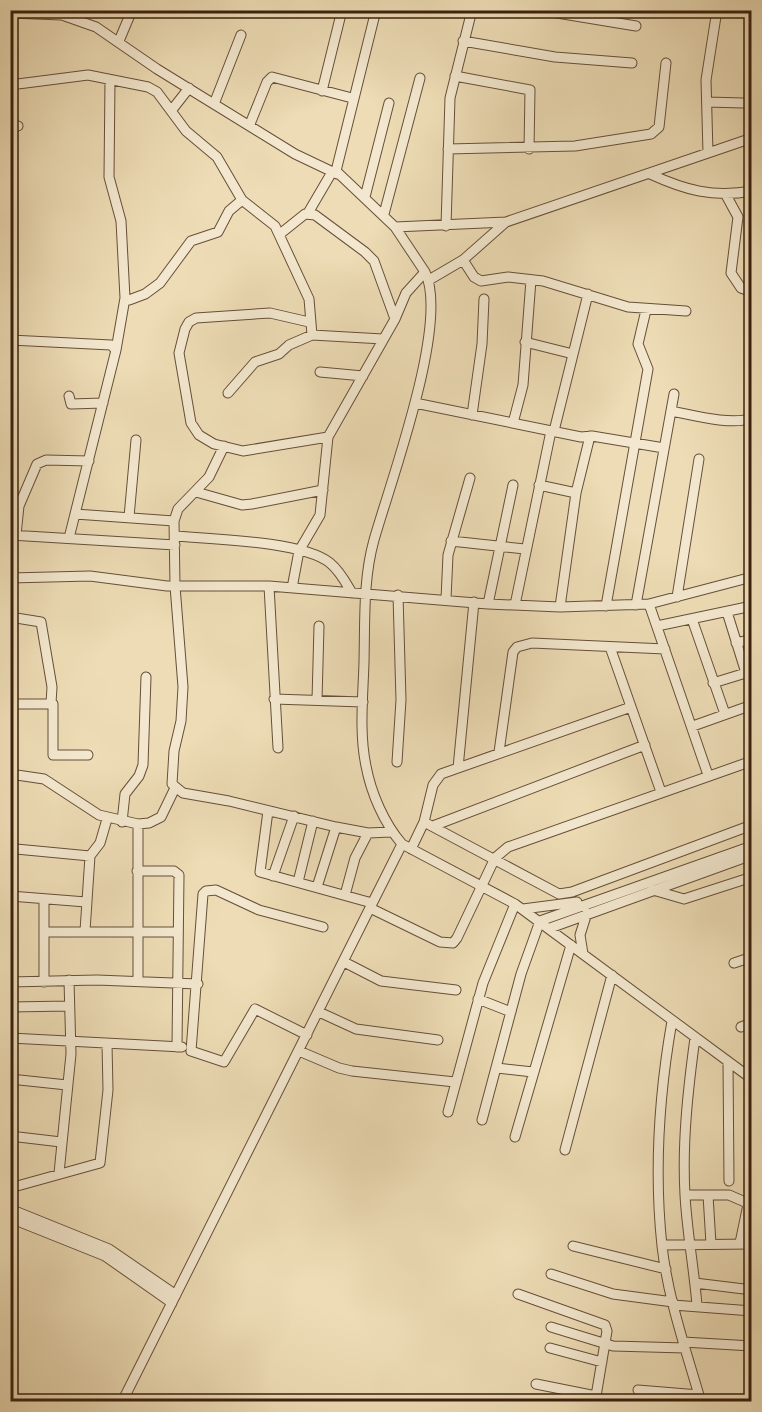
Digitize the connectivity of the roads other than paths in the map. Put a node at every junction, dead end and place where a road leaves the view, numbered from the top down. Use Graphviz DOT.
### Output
graph roads {
  1 [pos="132,10"];
  2 [pos="342,10"];
  3 [pos="376,10"];
  4 [pos="472,10"];
  5 [pos="539,10"];
  6 [pos="717,10"];
  7 [pos="13,12"];
  8 [pos="636,26"];
  9 [pos="241,35"];
  10 [pos="119,41"];
  11 [pos="463,41"];
  12 [pos="632,63"];
  13 [pos="666,63"];
  14 [pos="455,76"];
  15 [pos="420,78"];
  16 [pos="110,80"];
  17 [pos="10,85"];
  18 [pos="189,88"];
  19 [pos="322,91"];
  20 [pos="352,98"];
  21 [pos="707,102"];
  22 [pos="744,102"];
  23 [pos="389,103"];
  24 [pos="214,104"];
  25 [pos="171,111"];
  26 [pos="250,124"];
  27 [pos="748,140"];
  28 [pos="448,149"];
  29 [pos="529,149"];
  30 [pos="752,150"];
  31 [pos="708,153"];
  32 [pos="334,173"];
  33 [pos="650,174"];
  34 [pos="752,191"];
  35 [pos="726,195"];
  36 [pos="365,197"];
  37 [pos="242,200"];
  38 [pos="308,213"];
  39 [pos="384,214"];
  40 [pos="506,222"];
  41 [pos="395,226"];
  42 [pos="446,226"];
  43 [pos="280,234"];
  44 [pos="463,260"];
  45 [pos="427,276"];
  46 [pos="531,280"];
  47 [pos="752,292"];
  48 [pos="588,294"];
  49 [pos="125,298"];
  50 [pos="484,299"];
  51 [pos="646,310"];
  52 [pos="686,311"];
  53 [pos="396,319"];
  54 [pos="309,322"];
  55 [pos="312,335"];
  56 [pos="383,339"];
  57 [pos="10,340"];
  58 [pos="525,342"];
  59 [pos="116,350"];
  60 [pos="573,354"];
  61 [pos="320,372"];
  62 [pos="363,376"];
  63 [pos="228,393"];
  64 [pos="674,394"];
  65 [pos="69,396"];
  66 [pos="103,403"];
  67 [pos="415,403"];
  68 [pos="671,411"];
  69 [pos="472,415"];
  70 [pos="752,418"];
  71 [pos="513,423"];
  72 [pos="552,431"];
  73 [pos="590,436"];
  74 [pos="328,437"];
  75 [pos="136,440"];
  76 [pos="633,444"];
  77 [pos="224,446"];
  78 [pos="664,448"];
  79 [pos="699,459"];
  80 [pos="89,461"];
  81 [pos="470,478"];
  82 [pos="513,485"];
  83 [pos="539,485"];
  84 [pos="323,490"];
  85 [pos="196,492"];
  86 [pos="576,493"];
  87 [pos="75,514"];
  88 [pos="129,517"];
  89 [pos="174,521"];
  90 [pos="13,535"];
  91 [pos="69,538"];
  92 [pos="175,540"];
  93 [pos="451,541"];
  94 [pos="500,547"];
  95 [pos="525,549"];
  96 [pos="298,551"];
  97 [pos="10,578"];
  98 [pos="752,578"];
  99 [pos="175,586"];
  100 [pos="269,586"];
  101 [pos="292,588"];
  102 [pos="352,593"];
  103 [pos="366,595"];
  104 [pos="398,595"];
  105 [pos="677,597"];
  106 [pos="446,599"];
  107 [pos="474,602"];
  108 [pos="488,604"];
  109 [pos="649,604"];
  110 [pos="515,605"];
  111 [pos="636,605"];
  112 [pos="606,606"];
  113 [pos="752,606"];
  114 [pos="560,607"];
  115 [pos="727,612"];
  116 [pos="10,617"];
  117 [pos="692,619"];
  118 [pos="319,626"];
  119 [pos="657,626"];
  120 [pos="752,639"];
  121 [pos="736,643"];
  122 [pos="610,647"];
  123 [pos="665,649"];
  124 [pos="749,672"];
  125 [pos="146,678"];
  126 [pos="713,683"];
  127 [pos="274,699"];
  128 [pos="317,700"];
  129 [pos="363,702"];
  130 [pos="51,703"];
  131 [pos="10,704"];
  132 [pos="752,705"];
  133 [pos="631,707"];
  134 [pos="725,714"];
  135 [pos="693,726"];
  136 [pos="645,745"];
  137 [pos="278,748"];
  138 [pos="499,752"];
  139 [pos="88,755"];
  140 [pos="752,761"];
  141 [pos="397,762"];
  142 [pos="458,768"];
  143 [pos="10,774"];
  144 [pos="708,776"];
  145 [pos="175,788"];
  146 [pos="662,792"];
  147 [pos="268,811"];
  148 [pos="294,816"];
  149 [pos="107,819"];
  150 [pos="313,821"];
  151 [pos="122,822"];
  152 [pos="138,824"];
  153 [pos="429,824"];
  154 [pos="752,825"];
  155 [pos="336,827"];
  156 [pos="368,832"];
  157 [pos="391,832"];
  158 [pos="402,844"];
  159 [pos="752,846"];
  160 [pos="411,849"];
  161 [pos="10,852"];
  162 [pos="752,855"];
  163 [pos="90,856"];
  164 [pos="495,858"];
  165 [pos="137,871"];
  166 [pos="273,876"];
  167 [pos="752,877"];
  168 [pos="298,882"];
  169 [pos="481,885"];
  170 [pos="317,887"];
  171 [pos="653,890"];
  172 [pos="345,895"];
  173 [pos="10,896"];
  174 [pos="44,900"];
  175 [pos="591,901"];
  176 [pos="86,902"];
  177 [pos="371,905"];
  178 [pos="519,906"];
  179 [pos="587,913"];
  180 [pos="540,921"];
  181 [pos="323,927"];
  182 [pos="550,928"];
  183 [pos="85,931"];
  184 [pos="137,931"];
  185 [pos="44,932"];
  186 [pos="177,932"];
  187 [pos="571,945"];
  188 [pos="583,954"];
  189 [pos="752,957"];
  190 [pos="344,962"];
  191 [pos="734,963"];
  192 [pos="612,975"];
  193 [pos="69,980"];
  194 [pos="138,981"];
  195 [pos="10,982"];
  196 [pos="44,982"];
  197 [pos="179,983"];
  198 [pos="198,984"];
  199 [pos="456,990"];
  200 [pos="478,999"];
  201 [pos="69,1006"];
  202 [pos="10,1007"];
  203 [pos="319,1012"];
  204 [pos="511,1012"];
  205 [pos="672,1021"];
  206 [pos="752,1023"];
  207 [pos="741,1027"];
  208 [pos="307,1035"];
  209 [pos="10,1038"];
  210 [pos="695,1038"];
  211 [pos="71,1039"];
  212 [pos="438,1040"];
  213 [pos="107,1044"];
  214 [pos="177,1047"];
  215 [pos="190,1047"];
  216 [pos="299,1051"];
  217 [pos="728,1062"];
  218 [pos="497,1068"];
  219 [pos="533,1072"];
  220 [pos="10,1079"];
  221 [pos="752,1079"];
  222 [pos="455,1082"];
  223 [pos="67,1085"];
  224 [pos="448,1112"];
  225 [pos="482,1120"];
  226 [pos="10,1136"];
  227 [pos="515,1137"];
  228 [pos="61,1142"];
  229 [pos="565,1150"];
  230 [pos="59,1173"];
  231 [pos="729,1181"];
  232 [pos="752,1185"];
  233 [pos="10,1188"];
  234 [pos="685,1195"];
  235 [pos="708,1195"];
  236 [pos="749,1204"];
  237 [pos="10,1209"];
  238 [pos="10,1218"];
  239 [pos="740,1243"];
  240 [pos="691,1244"];
  241 [pos="711,1244"];
  242 [pos="752,1244"];
  243 [pos="662,1245"];
  244 [pos="573,1246"];
  245 [pos="666,1269"];
  246 [pos="551,1274"];
  247 [pos="695,1283"];
  248 [pos="752,1290"];
  249 [pos="518,1294"];
  250 [pos="174,1299"];
  251 [pos="673,1304"];
  252 [pos="697,1305"];
  253 [pos="752,1311"];
  254 [pos="551,1327"];
  255 [pos="605,1344"];
  256 [pos="684,1345"];
  257 [pos="752,1346"];
  258 [pos="550,1348"];
  259 [pos="602,1362"];
  260 [pos="536,1384"];
  261 [pos="638,1390"];
  262 [pos="700,1398"];
  263 [pos="595,1399"];
  264 [pos="122,1401"];
  1 -- 10 [label="street"];
  2 -- 19 [label="street"];
  3 -- 20 [label="street"];
  4 -- 11 [label="street"];
  5 -- 8 [label="street"];
  6 -- 21 [label="street"];
  7 -- 10 [label="street"];
  9 -- 24 [label="street"];
  10 -- 18 [label="street"];
  11 -- 12 [label="street"];
  11 -- 14 [label="street"];
  13 -- 29 [label="street"];
  14 -- 28 [label="street"];
  14 -- 29 [label="street"];
  15 -- 39 [label="street"];
  16 -- 17 [label="street"];
  16 -- 25 [label="street"];
  16 -- 49 [label="street"];
  18 -- 24 [label="street"];
  18 -- 25 [label="street"];
  19 -- 20 [label="street"];
  19 -- 26 [label="street"];
  20 -- 32 [label="street"];
  21 -- 22 [label="street"];
  21 -- 31 [label="street"];
  23 -- 36 [label="street"];
  24 -- 26 [label="street"];
  25 -- 37 [label="street"];
  26 -- 32 [label="street"];
  27 -- 30 [label="street"];
  27 -- 31 [label="street"];
  28 -- 29 [label="street"];
  28 -- 42 [label="street"];
  31 -- 33 [label="street"];
  32 -- 36 [label="street"];
  32 -- 38 [label="street"];
  33 -- 35 [label="street"];
  33 -- 40 [label="street"];
  34 -- 35 [label="street"];
  35 -- 47 [label="street"];
  36 -- 39 [label="street"];
  37 -- 43 [label="street"];
  37 -- 49 [label="street"];
  38 -- 43 [label="street"];
  38 -- 53 [label="street"];
  39 -- 41 [label="street"];
  40 -- 42 [label="street"];
  40 -- 44 [label="street"];
  41 -- 42 [label="street"];
  41 -- 45 [label="street"];
  43 -- 54 [label="street"];
  44 -- 45 [label="street"];
  44 -- 46 [label="street"];
  45 -- 53 [label="street"];
  45 -- 67 [label="street"];
  46 -- 48 [label="street"];
  46 -- 58 [label="street"];
  48 -- 51 [label="street"];
  48 -- 60 [label="street"];
  49 -- 59 [label="street"];
  50 -- 69 [label="street"];
  51 -- 52 [label="street"];
  51 -- 76 [label="street"];
  53 -- 56 [label="street"];
  54 -- 55 [label="street"];
  54 -- 77 [label="street"];
  55 -- 56 [label="street"];
  55 -- 63 [label="street"];
  56 -- 62 [label="street"];
  57 -- 59 [label="street"];
  58 -- 60 [label="street"];
  58 -- 71 [label="street"];
  59 -- 66 [label="street"];
  60 -- 72 [label="street"];
  61 -- 62 [label="street"];
  62 -- 74 [label="street"];
  64 -- 68 [label="street"];
  65 -- 66 [label="street"];
  66 -- 80 [label="street"];
  67 -- 69 [label="street"];
  67 -- 103 [label="street"];
  68 -- 70 [label="street"];
  68 -- 78 [label="street"];
  69 -- 71 [label="street"];
  71 -- 72 [label="street"];
  72 -- 73 [label="street"];
  72 -- 83 [label="street"];
  73 -- 76 [label="street"];
  73 -- 86 [label="street"];
  74 -- 77 [label="street"];
  74 -- 84 [label="street"];
  75 -- 88 [label="street"];
  76 -- 78 [label="street"];
  76 -- 112 [label="street"];
  77 -- 85 [label="street"];
  78 -- 111 [label="street"];
  79 -- 105 [label="street"];
  80 -- 87 [label="street"];
  80 -- 90 [label="street"];
  81 -- 93 [label="street"];
  82 -- 94 [label="street"];
  83 -- 86 [label="street"];
  83 -- 95 [label="street"];
  84 -- 85 [label="street"];
  84 -- 96 [label="street"];
  85 -- 89 [label="street"];
  86 -- 114 [label="street"];
  87 -- 88 [label="street"];
  87 -- 91 [label="street"];
  88 -- 89 [label="street"];
  89 -- 92 [label="street"];
  90 -- 91 [label="street"];
  91 -- 92 [label="street"];
  92 -- 96 [label="street"];
  92 -- 99 [label="street"];
  93 -- 94 [label="street"];
  93 -- 106 [label="street"];
  94 -- 95 [label="street"];
  94 -- 108 [label="street"];
  95 -- 110 [label="street"];
  96 -- 101 [label="street"];
  96 -- 102 [label="street"];
  97 -- 99 [label="street"];
  98 -- 105 [label="street"];
  99 -- 100 [label="street"];
  99 -- 145 [label="street"];
  100 -- 101 [label="street"];
  100 -- 127 [label="street"];
  101 -- 102 [label="street"];
  102 -- 103 [label="street"];
  103 -- 104 [label="street"];
  103 -- 129 [label="street"];
  104 -- 106 [label="street"];
  104 -- 141 [label="street"];
  105 -- 109 [label="street"];
  106 -- 107 [label="street"];
  107 -- 108 [label="street"];
  107 -- 142 [label="street"];
  108 -- 110 [label="street"];
  109 -- 111 [label="street"];
  109 -- 119 [label="street"];
  110 -- 114 [label="street"];
  111 -- 112 [label="street"];
  112 -- 114 [label="street"];
  113 -- 115 [label="street"];
  115 -- 117 [label="street"];
  115 -- 121 [label="street"];
  116 -- 130 [label="street"];
  117 -- 119 [label="street"];
  117 -- 126 [label="street"];
  118 -- 128 [label="street"];
  119 -- 123 [label="street"];
  120 -- 121 [label="street"];
  121 -- 124 [label="street"];
  122 -- 123 [label="street"];
  122 -- 133 [label="street"];
  122 -- 138 [label="street"];
  123 -- 135 [label="street"];
  124 -- 126 [label="street"];
  125 -- 151 [label="street"];
  126 -- 134 [label="street"];
  127 -- 128 [label="street"];
  127 -- 137 [label="street"];
  128 -- 129 [label="street"];
  129 -- 157 [label="street"];
  130 -- 131 [label="street"];
  130 -- 139 [label="street"];
  132 -- 134 [label="street"];
  133 -- 136 [label="street"];
  133 -- 138 [label="street"];
  134 -- 135 [label="street"];
  135 -- 144 [label="street"];
  136 -- 146 [label="street"];
  136 -- 153 [label="street"];
  138 -- 142 [label="street"];
  140 -- 144 [label="street"];
  142 -- 153 [label="street"];
  143 -- 149 [label="street"];
  144 -- 146 [label="street"];
  145 -- 147 [label="street"];
  145 -- 152 [label="street"];
  146 -- 164 [label="street"];
  147 -- 148 [label="street"];
  147 -- 166 [label="street"];
  148 -- 150 [label="street"];
  148 -- 166 [label="street"];
  149 -- 151 [label="street"];
  149 -- 163 [label="street"];
  150 -- 155 [label="street"];
  150 -- 168 [label="street"];
  151 -- 152 [label="street"];
  152 -- 165 [label="street"];
  153 -- 160 [label="street"];
  153 -- 164 [label="street"];
  154 -- 164 [label="street"];
  155 -- 156 [label="street"];
  155 -- 170 [label="street"];
  156 -- 157 [label="street"];
  156 -- 172 [label="street"];
  157 -- 158 [label="street"];
  158 -- 160 [label="street"];
  158 -- 177 [label="street"];
  159 -- 175 [label="street"];
  160 -- 169 [label="street"];
  161 -- 163 [label="street"];
  162 -- 171 [label="street"];
  163 -- 176 [label="street"];
  164 -- 169 [label="street"];
  165 -- 184 [label="street"];
  165 -- 186 [label="street"];
  166 -- 168 [label="street"];
  167 -- 171 [label="street"];
  168 -- 170 [label="street"];
  169 -- 177 [label="street"];
  169 -- 178 [label="street"];
  170 -- 172 [label="street"];
  171 -- 179 [label="street"];
  172 -- 177 [label="street"];
  173 -- 174 [label="street"];
  174 -- 176 [label="street"];
  174 -- 185 [label="street"];
  175 -- 178 [label="street"];
  175 -- 180 [label="street"];
  176 -- 183 [label="street"];
  177 -- 190 [label="street"];
  178 -- 180 [label="street"];
  178 -- 200 [label="street"];
  179 -- 182 [label="street"];
  179 -- 188 [label="street"];
  180 -- 182 [label="street"];
  180 -- 204 [label="street"];
  181 -- 198 [label="street"];
  182 -- 187 [label="street"];
  183 -- 184 [label="street"];
  183 -- 185 [label="street"];
  184 -- 186 [label="street"];
  184 -- 194 [label="street"];
  185 -- 196 [label="street"];
  186 -- 197 [label="street"];
  187 -- 188 [label="street"];
  187 -- 219 [label="street"];
  188 -- 192 [label="street"];
  189 -- 191 [label="street"];
  190 -- 199 [label="street"];
  190 -- 203 [label="street"];
  192 -- 205 [label="street"];
  192 -- 229 [label="street"];
  193 -- 194 [label="street"];
  193 -- 196 [label="street"];
  193 -- 201 [label="street"];
  194 -- 197 [label="street"];
  195 -- 196 [label="street"];
  197 -- 198 [label="street"];
  197 -- 214 [label="street"];
  198 -- 215 [label="street"];
  200 -- 204 [label="street"];
  200 -- 222 [label="street"];
  201 -- 202 [label="street"];
  201 -- 211 [label="street"];
  203 -- 208 [label="street"];
  203 -- 212 [label="street"];
  204 -- 218 [label="street"];
  205 -- 210 [label="street"];
  205 -- 243 [label="street"];
  206 -- 207 [label="street"];
  208 -- 215 [label="street"];
  208 -- 216 [label="street"];
  209 -- 211 [label="street"];
  210 -- 217 [label="street"];
  210 -- 234 [label="street"];
  211 -- 213 [label="street"];
  211 -- 223 [label="street"];
  213 -- 214 [label="street"];
  213 -- 230 [label="street"];
  214 -- 215 [label="street"];
  216 -- 222 [label="street"];
  216 -- 250 [label="street"];
  217 -- 221 [label="street"];
  217 -- 231 [label="street"];
  218 -- 219 [label="street"];
  218 -- 225 [label="street"];
  219 -- 227 [label="street"];
  220 -- 223 [label="street"];
  222 -- 224 [label="street"];
  223 -- 228 [label="street"];
  226 -- 228 [label="street"];
  228 -- 230 [label="street"];
  230 -- 233 [label="street"];
  232 -- 236 [label="street"];
  234 -- 235 [label="street"];
  234 -- 240 [label="street"];
  235 -- 236 [label="street"];
  235 -- 241 [label="street"];
  236 -- 239 [label="street"];
  237 -- 250 [label="street"];
  238 -- 250 [label="street"];
  239 -- 241 [label="street"];
  239 -- 242 [label="street"];
  240 -- 241 [label="street"];
  240 -- 243 [label="street"];
  240 -- 247 [label="street"];
  243 -- 245 [label="street"];
  244 -- 245 [label="street"];
  245 -- 251 [label="street"];
  246 -- 251 [label="street"];
  247 -- 248 [label="street"];
  247 -- 252 [label="street"];
  249 -- 255 [label="street"];
  250 -- 264 [label="street"];
  251 -- 252 [label="street"];
  251 -- 256 [label="street"];
  252 -- 253 [label="street"];
  254 -- 255 [label="street"];
  255 -- 256 [label="street"];
  255 -- 259 [label="street"];
  256 -- 257 [label="street"];
  256 -- 262 [label="street"];
  258 -- 259 [label="street"];
  259 -- 263 [label="street"];
  260 -- 263 [label="street"];
  261 -- 262 [label="street"];
}
